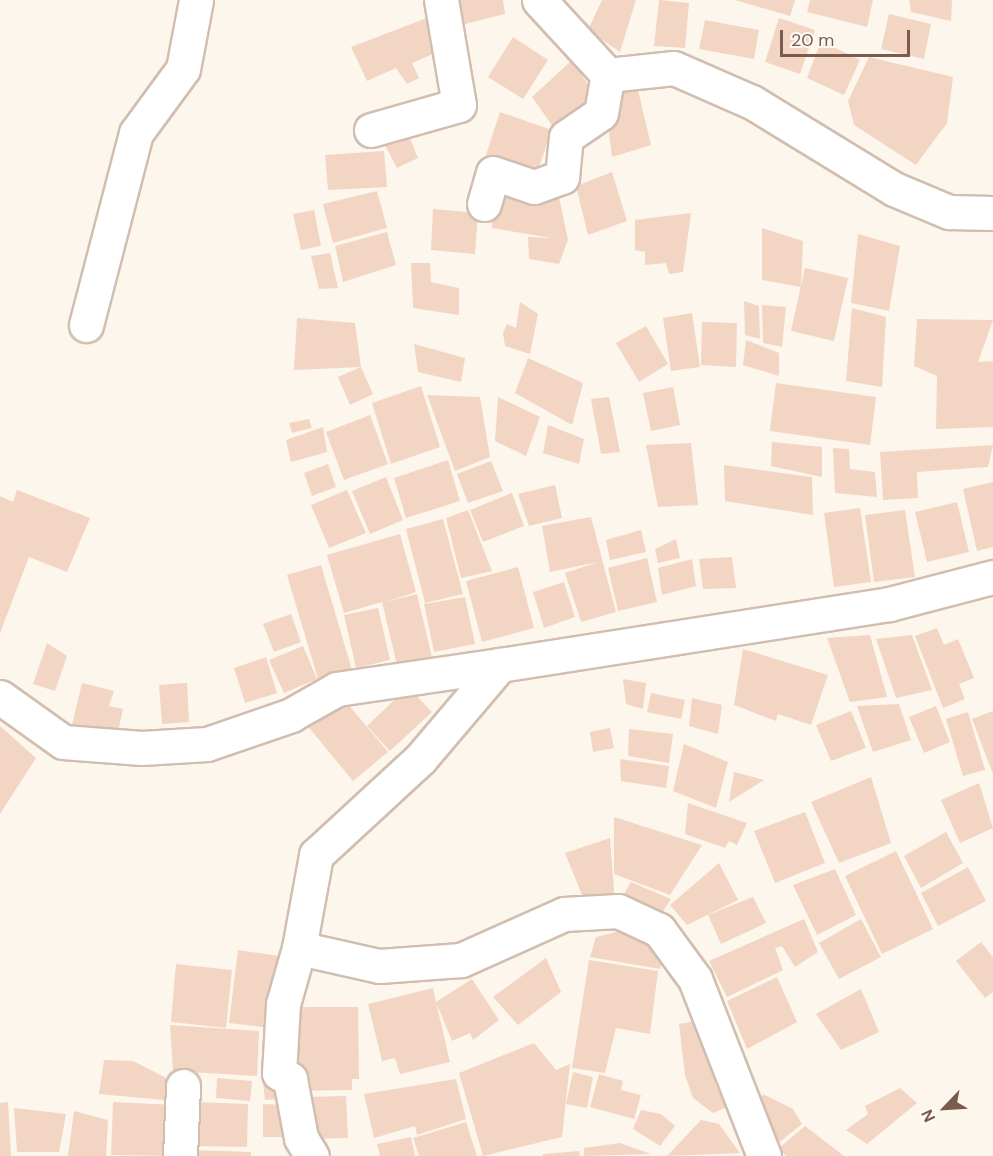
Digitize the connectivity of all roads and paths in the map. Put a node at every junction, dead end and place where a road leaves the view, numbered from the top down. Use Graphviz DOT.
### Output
graph roads {
  1 [pos="196,0"];
  2 [pos="441,0"];
  3 [pos="539,0"];
  4 [pos="608,75"];
  5 [pos="371,130"];
  6 [pos="484,204"];
  7 [pos="993,213"];
  8 [pos="86,325"];
  9 [pos="993,577"];
  10 [pos="500,665"];
  11 [pos="0,697"];
  12 [pos="299,948"];
  13 [pos="183,1086"];
  14 [pos="180,1156"];
  15 [pos="312,1156"];
  16 [pos="764,1156"];
  1 -- 8 [label="street"];
  2 -- 5 [label="street"];
  3 -- 4 [label="street"];
  4 -- 6 [label="street"];
  4 -- 7 [label="street"];
  9 -- 10 [label="street"];
  10 -- 11 [label="street"];
  10 -- 12 [label="street"];
  12 -- 15 [label="street"];
  12 -- 16 [label="street"];
  13 -- 14 [label="street"];
}
